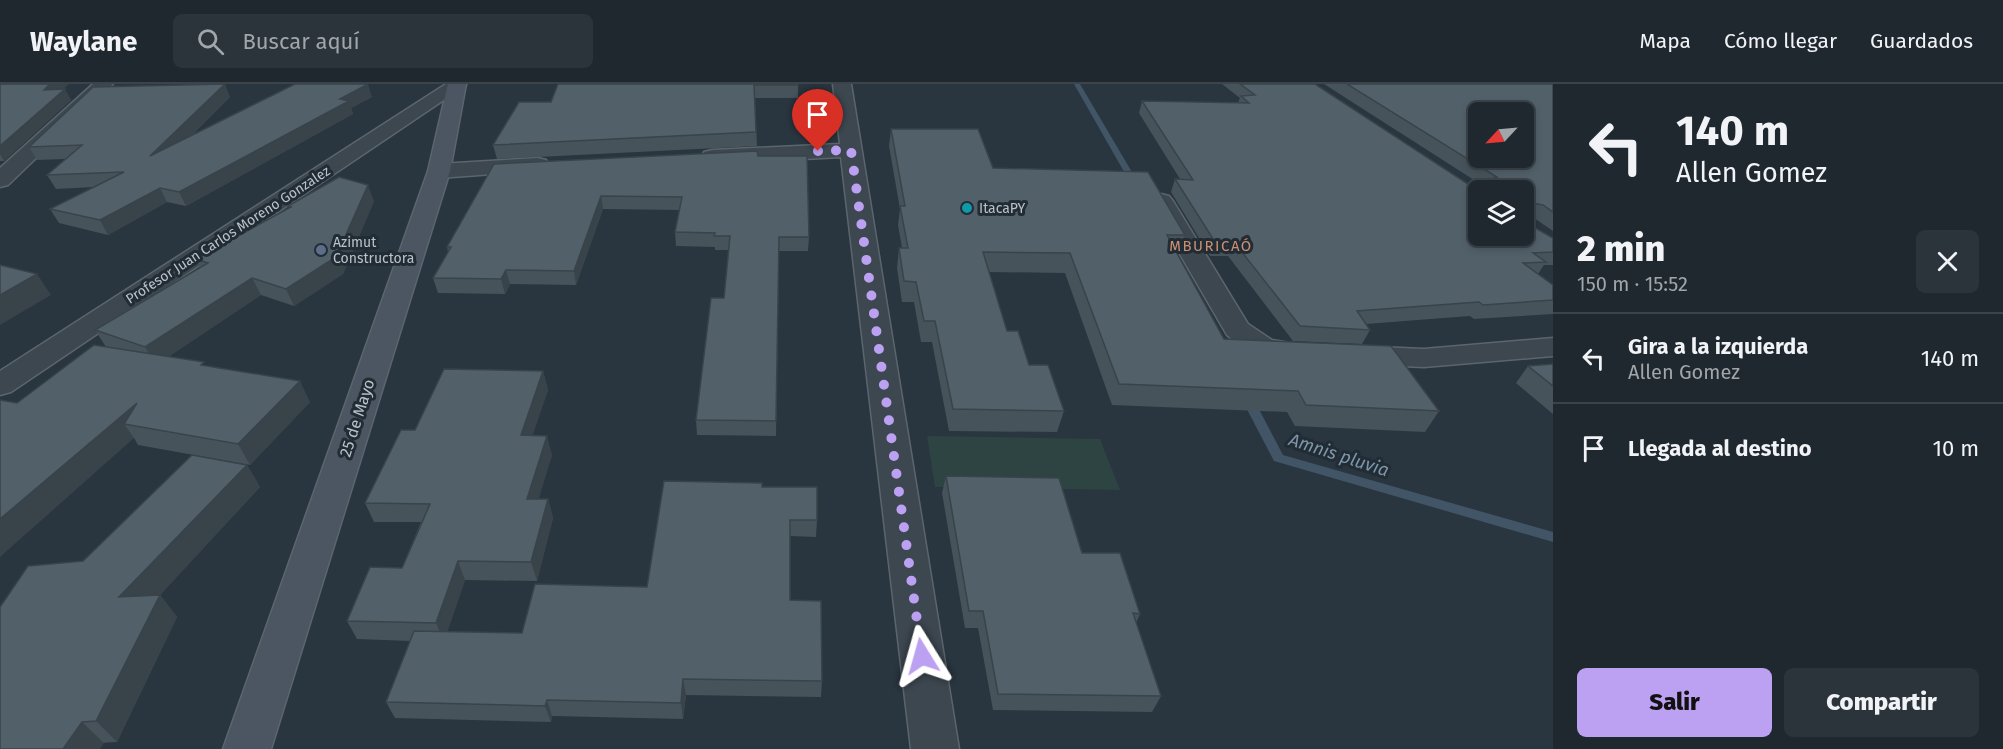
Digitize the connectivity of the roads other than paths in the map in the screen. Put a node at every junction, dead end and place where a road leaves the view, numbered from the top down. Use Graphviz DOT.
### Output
graph roads {
  1 [pos="104,84"];
  2 [pos="842,84"];
  3 [pos="457,85"];
  4 [pos="851,150"];
  5 [pos="687,158"];
  6 [pos="556,164"];
  7 [pos="439,171"];
  8 [pos="0,180"];
  9 [pos="1150,182"];
  10 [pos="1553,346"];
  11 [pos="0,385"];
  12 [pos="247,749"];
  13 [pos="935,749"];
  1 -- 8 [label="street"];
  2 -- 4 [label="street"];
  3 -- 7 [label="main road, 25 de Mayo"];
  3 -- 11 [label="street, Profesor Juan Carlos Moreno Gonzalez"];
  4 -- 5 [label="street"];
  4 -- 13 [label="street"];
  6 -- 7 [label="street"];
  7 -- 12 [label="main road, 25 de Mayo"];
  9 -- 10 [label="street"];
}
